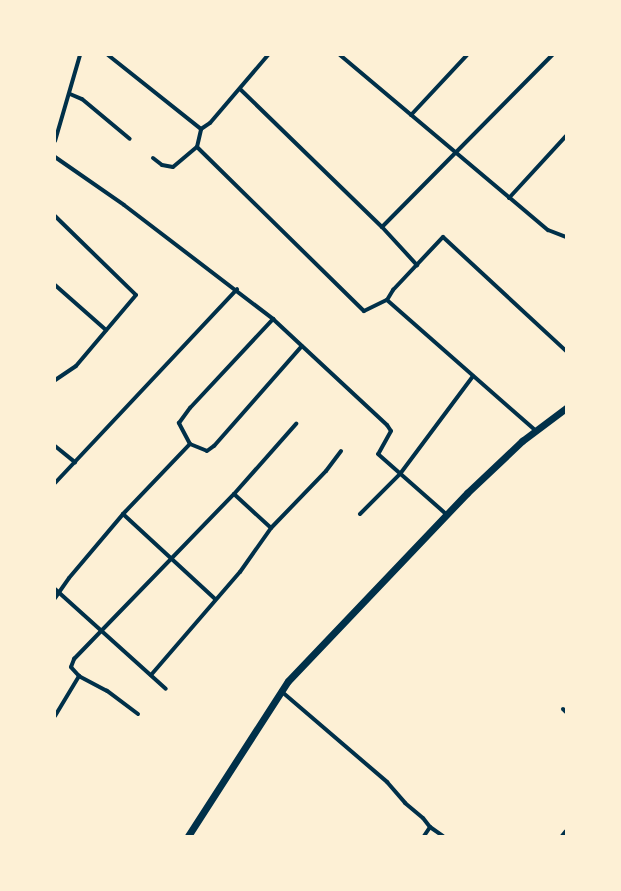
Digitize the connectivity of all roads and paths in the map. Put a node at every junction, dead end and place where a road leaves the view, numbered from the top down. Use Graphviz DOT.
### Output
graph roads {
  1 [pos="80,55"];
  2 [pos="108,55"];
  3 [pos="268,55"];
  4 [pos="340,55"];
  5 [pos="467,55"];
  6 [pos="552,55"];
  7 [pos="240,89"];
  8 [pos="70,94"];
  9 [pos="411,115"];
  10 [pos="55,116"];
  11 [pos="60,117"];
  12 [pos="201,129"];
  13 [pos="566,136"];
  14 [pos="130,139"];
  15 [pos="55,141"];
  16 [pos="197,147"];
  17 [pos="455,154"];
  18 [pos="55,157"];
  19 [pos="153,158"];
  20 [pos="509,198"];
  21 [pos="55,216"];
  22 [pos="382,227"];
  23 [pos="566,237"];
  24 [pos="417,265"];
  25 [pos="55,285"];
  26 [pos="237,289"];
  27 [pos="387,300"];
  28 [pos="273,319"];
  29 [pos="106,330"];
  30 [pos="302,346"];
  31 [pos="566,351"];
  32 [pos="473,376"];
  33 [pos="55,380"];
  34 [pos="566,408"];
  35 [pos="296,424"];
  36 [pos="535,430"];
  37 [pos="190,444"];
  38 [pos="55,446"];
  39 [pos="341,451"];
  40 [pos="75,462"];
  41 [pos="400,474"];
  42 [pos="55,483"];
  43 [pos="234,494"];
  44 [pos="124,514"];
  45 [pos="360,514"];
  46 [pos="446,514"];
  47 [pos="271,528"];
  48 [pos="171,559"];
  49 [pos="55,589"];
  50 [pos="59,592"];
  51 [pos="55,598"];
  52 [pos="215,599"];
  53 [pos="103,632"];
  54 [pos="151,675"];
  55 [pos="79,676"];
  56 [pos="166,689"];
  57 [pos="281,692"];
  58 [pos="138,714"];
  59 [pos="55,716"];
  60 [pos="430,827"];
  61 [pos="566,832"];
  62 [pos="188,836"];
  63 [pos="424,836"];
  64 [pos="443,836"];
  65 [pos="562,836"];
  1 -- 8 [label="street"];
  2 -- 12 [label="street"];
  3 -- 7 [label="street"];
  4 -- 9 [label="street"];
  5 -- 9 [label="street"];
  6 -- 17 [label="street"];
  7 -- 12 [label="street"];
  7 -- 22 [label="street"];
  8 -- 11 [label="street"];
  8 -- 14 [label="street"];
  9 -- 17 [label="street"];
  10 -- 11 [label="street"];
  11 -- 15 [label="street"];
  12 -- 16 [label="street"];
  13 -- 20 [label="street"];
  16 -- 19 [label="street"];
  16 -- 27 [label="street"];
  17 -- 20 [label="street"];
  17 -- 22 [label="street"];
  18 -- 26 [label="street"];
  20 -- 23 [label="street"];
  21 -- 29 [label="street"];
  22 -- 24 [label="street"];
  24 -- 27 [label="street"];
  24 -- 31 [label="street"];
  25 -- 29 [label="street"];
  26 -- 28 [label="street"];
  26 -- 40 [label="street"];
  27 -- 32 [label="street"];
  28 -- 30 [label="street"];
  28 -- 37 [label="street"];
  29 -- 33 [label="street"];
  30 -- 37 [label="street"];
  30 -- 41 [label="street"];
  32 -- 36 [label="street"];
  32 -- 41 [label="street"];
  34 -- 36 [label="street"];
  35 -- 43 [label="street"];
  36 -- 46 [label="street"];
  37 -- 44 [label="street"];
  38 -- 40 [label="street"];
  39 -- 47 [label="street"];
  40 -- 42 [label="street"];
  41 -- 45 [label="street"];
  41 -- 46 [label="street"];
  43 -- 47 [label="street"];
  43 -- 48 [label="street"];
  44 -- 48 [label="street"];
  44 -- 50 [label="street"];
  46 -- 57 [label="street"];
  47 -- 52 [label="street"];
  48 -- 52 [label="street"];
  48 -- 53 [label="street"];
  49 -- 50 [label="street"];
  50 -- 51 [label="street"];
  50 -- 53 [label="street"];
  52 -- 54 [label="street"];
  53 -- 54 [label="street"];
  53 -- 55 [label="street"];
  54 -- 56 [label="street"];
  55 -- 58 [label="street"];
  55 -- 59 [label="street"];
  57 -- 60 [label="street"];
  57 -- 62 [label="street"];
  60 -- 63 [label="street"];
  60 -- 64 [label="street"];
  61 -- 65 [label="street"];
}
